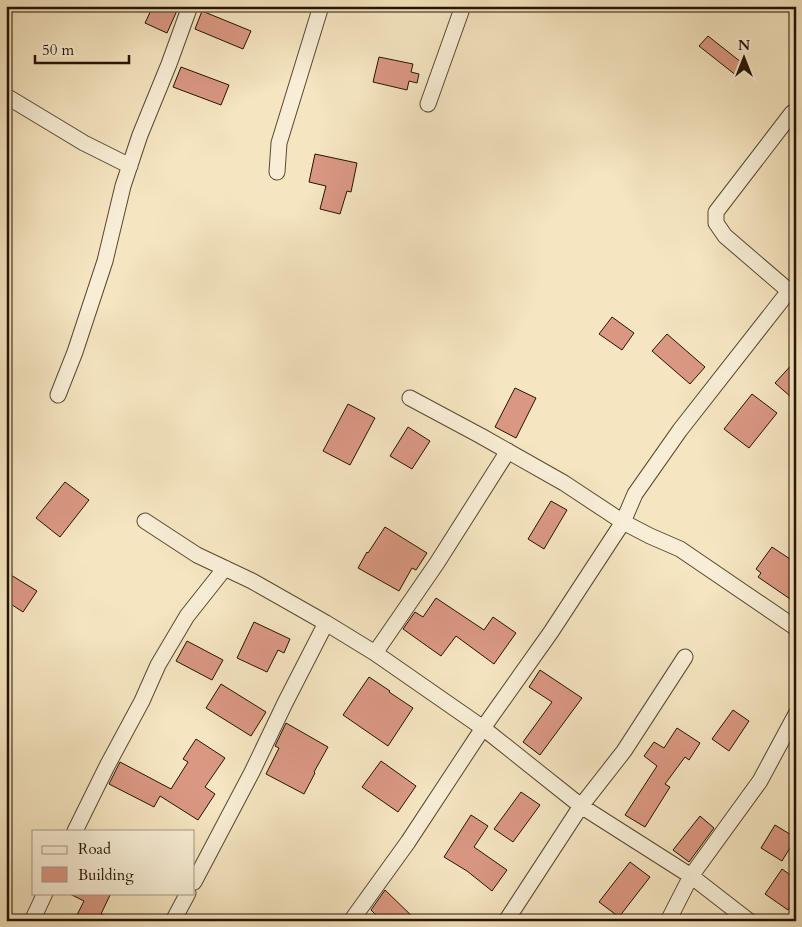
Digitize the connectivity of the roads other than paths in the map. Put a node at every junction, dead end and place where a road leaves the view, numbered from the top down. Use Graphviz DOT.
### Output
graph roads {
  1 [pos="190,6"];
  2 [pos="321,6"];
  3 [pos="463,6"];
  4 [pos="6,96"];
  5 [pos="428,104"];
  6 [pos="792,113"];
  7 [pos="130,166"];
  8 [pos="277,172"];
  9 [pos="793,294"];
  10 [pos="58,395"];
  11 [pos="410,398"];
  12 [pos="508,451"];
  13 [pos="146,521"];
  14 [pos="623,522"];
  15 [pos="225,568"];
  16 [pos="326,623"];
  17 [pos="796,628"];
  18 [pos="375,653"];
  19 [pos="685,656"];
  20 [pos="796,714"];
  21 [pos="482,728"];
  22 [pos="581,806"];
  23 [pos="75,830"];
  24 [pos="691,876"];
  25 [pos="195,880"];
  26 [pos="45,894"];
  27 [pos="187,894"];
  28 [pos="32,921"];
  29 [pos="173,921"];
  30 [pos="351,921"];
  31 [pos="506,921"];
  32 [pos="668,921"];
  33 [pos="748,921"];
  1 -- 7 [label="street"];
  2 -- 8 [label="street"];
  3 -- 5 [label="street"];
  4 -- 7 [label="street"];
  6 -- 9 [label="street"];
  7 -- 10 [label="street"];
  9 -- 14 [label="street"];
  11 -- 12 [label="street"];
  12 -- 14 [label="street"];
  12 -- 18 [label="street"];
  13 -- 15 [label="street"];
  14 -- 17 [label="street"];
  14 -- 21 [label="street"];
  15 -- 16 [label="street"];
  15 -- 23 [label="street"];
  16 -- 18 [label="street"];
  16 -- 25 [label="street"];
  18 -- 21 [label="street"];
  19 -- 22 [label="street"];
  20 -- 24 [label="street"];
  21 -- 22 [label="street"];
  21 -- 30 [label="street"];
  22 -- 24 [label="street"];
  22 -- 31 [label="street"];
  24 -- 32 [label="street"];
  24 -- 33 [label="street"];
  26 -- 28 [label="street"];
  27 -- 29 [label="street"];
}
